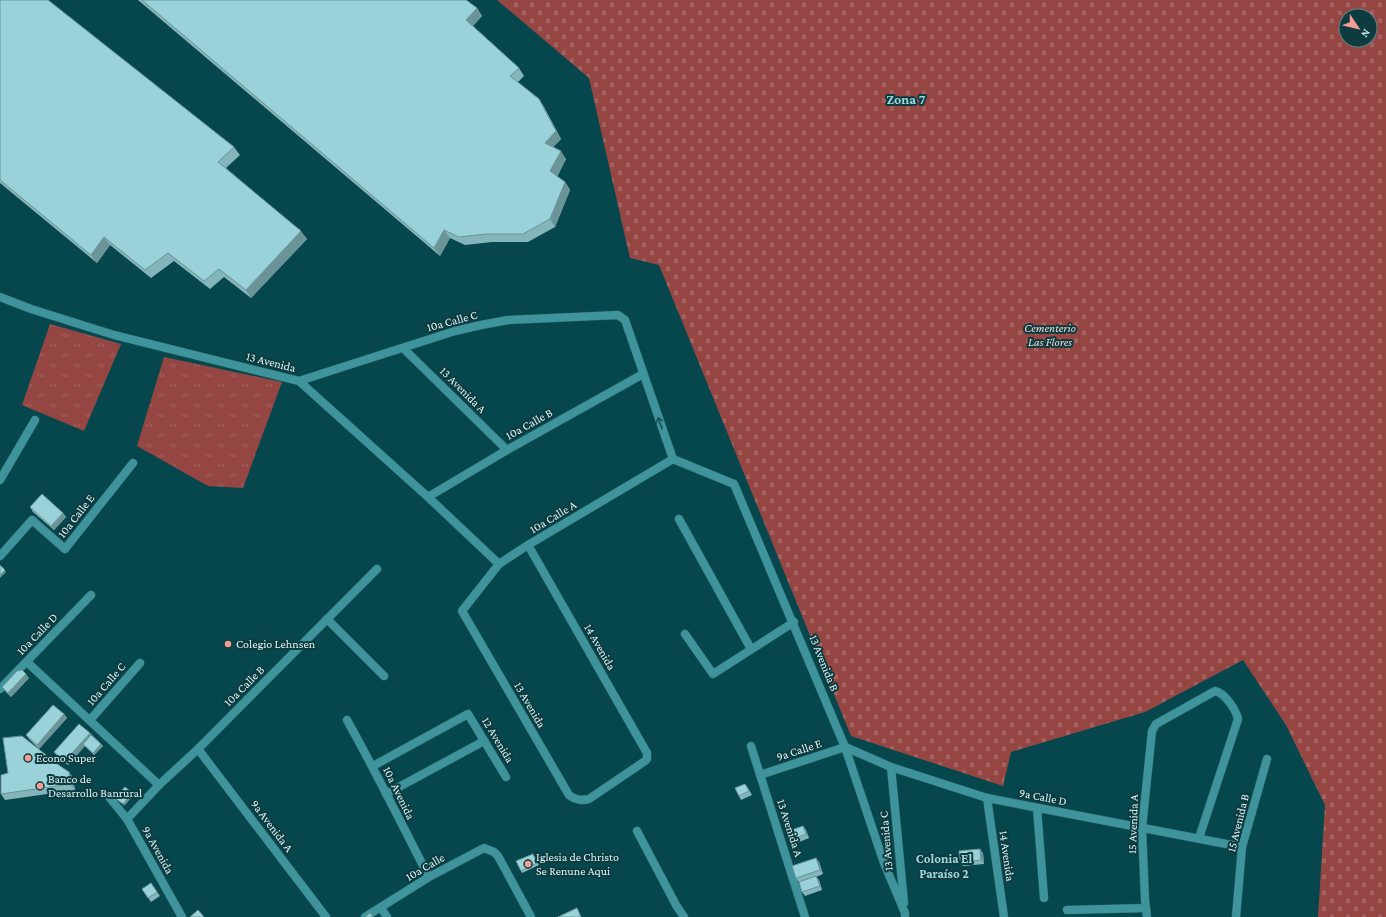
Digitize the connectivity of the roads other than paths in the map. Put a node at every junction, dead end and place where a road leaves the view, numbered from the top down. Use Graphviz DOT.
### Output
graph roads {
  1 [pos="0,297"];
  2 [pos="403,348"];
  3 [pos="643,374"];
  4 [pos="299,381"];
  5 [pos="35,420"];
  6 [pos="507,450"];
  7 [pos="673,459"];
  8 [pos="133,463"];
  9 [pos="0,480"];
  10 [pos="428,497"];
  11 [pos="679,519"];
  12 [pos="528,545"];
  13 [pos="0,556"];
  14 [pos="499,564"];
  15 [pos="377,568"];
  16 [pos="91,595"];
  17 [pos="462,613"];
  18 [pos="327,619"];
  19 [pos="794,622"];
  20 [pos="685,634"];
  21 [pos="751,649"];
  22 [pos="27,662"];
  23 [pos="140,663"];
  24 [pos="384,676"];
  25 [pos="0,690"];
  26 [pos="90,720"];
  27 [pos="347,720"];
  28 [pos="484,741"];
  29 [pos="751,746"];
  30 [pos="845,747"];
  31 [pos="198,749"];
  32 [pos="1267,759"];
  33 [pos="373,766"];
  34 [pos="891,767"];
  35 [pos="760,775"];
  36 [pos="506,777"];
  37 [pos="159,785"];
  38 [pos="386,794"];
  39 [pos="109,797"];
  40 [pos="987,798"];
  41 [pos="584,800"];
  42 [pos="1037,808"];
  43 [pos="127,819"];
  44 [pos="1142,828"];
  45 [pos="637,831"];
  46 [pos="1199,838"];
  47 [pos="1242,847"];
  48 [pos="429,877"];
  49 [pos="1044,898"];
  50 [pos="381,908"];
  51 [pos="1146,908"];
  52 [pos="1067,910"];
  53 [pos="905,915"];
  54 [pos="182,917"];
  55 [pos="326,917"];
  56 [pos="365,917"];
  57 [pos="387,917"];
  58 [pos="532,917"];
  59 [pos="684,917"];
  60 [pos="805,917"];
  61 [pos="1004,917"];
  62 [pos="1147,917"];
  63 [pos="1236,917"];
  1 -- 4 [label="street, 13 Avenida"];
  2 -- 3 [label="street, 10a Calle C"];
  2 -- 4 [label="street, 10a Calle C"];
  2 -- 6 [label="street, 13 Avenida A"];
  3 -- 6 [label="street, 10a Calle B"];
  7 -- 3 [label="street, one-way"];
  4 -- 10 [label="street, 13 Avenida"];
  5 -- 9 [label="street"];
  6 -- 10 [label="street, 10a Calle B"];
  7 -- 12 [label="street, 10a Calle A"];
  7 -- 19 [label="street, 13 Avenida B"];
  8 -- 13 [label="street, 10a Calle E"];
  10 -- 14 [label="street, 13 Avenida"];
  11 -- 21 [label="street"];
  12 -- 14 [label="street, 10a Calle A"];
  12 -- 41 [label="street, 14 Avenida"];
  14 -- 17 [label="street, 10a Calle A"];
  15 -- 18 [label="street, 10a Calle B"];
  16 -- 22 [label="street, 10a Calle D"];
  17 -- 41 [label="street, 13 Avenida"];
  18 -- 24 [label="street"];
  18 -- 31 [label="street, 10a Calle B"];
  19 -- 21 [label="street"];
  19 -- 30 [label="street, 13 Avenida B"];
  20 -- 21 [label="street"];
  22 -- 25 [label="street, 10a Calle D"];
  22 -- 26 [label="street"];
  23 -- 26 [label="street, 10a Calle C"];
  26 -- 37 [label="street"];
  27 -- 33 [label="street, 10a Avenida"];
  28 -- 33 [label="street, 12 Avenida"];
  28 -- 36 [label="street, 12 Avenida"];
  28 -- 38 [label="street"];
  29 -- 35 [label="street, 13 Avenida A"];
  30 -- 34 [label="street, 9a Calle D"];
  30 -- 35 [label="street, 9a Calle E"];
  30 -- 53 [label="street, 13 Avenida B"];
  31 -- 37 [label="street, 10a Calle B"];
  31 -- 55 [label="street, 9a Avenida A"];
  32 -- 47 [label="street, 15 Avenida B"];
  33 -- 38 [label="street, 10a Avenida"];
  34 -- 40 [label="street, 9a Calle D"];
  34 -- 53 [label="street, 13 Avenida C"];
  35 -- 60 [label="street, 13 Avenida A"];
  37 -- 43 [label="street, 10a Calle B"];
  38 -- 48 [label="street, 10a Avenida"];
  39 -- 43 [label="street, 9a Avenida"];
  40 -- 42 [label="street, 9a Calle D"];
  40 -- 61 [label="street, 14 Avenida"];
  42 -- 44 [label="street, 9a Calle D"];
  42 -- 49 [label="street"];
  43 -- 54 [label="street, 9a Avenida"];
  44 -- 46 [label="street, 9a Calle D"];
  44 -- 46 [label="street, 15 Avenida A"];
  44 -- 51 [label="street, 15 Avenida A"];
  45 -- 59 [label="street"];
  46 -- 47 [label="street, 9a Calle D"];
  47 -- 63 [label="street, 15 Avenida B"];
  48 -- 50 [label="street, 10a Calle"];
  48 -- 58 [label="street, 10a Calle"];
  50 -- 56 [label="street, 10a Calle"];
  50 -- 57 [label="street"];
  51 -- 52 [label="street"];
  51 -- 62 [label="street, 15 Avenida A"];
}
